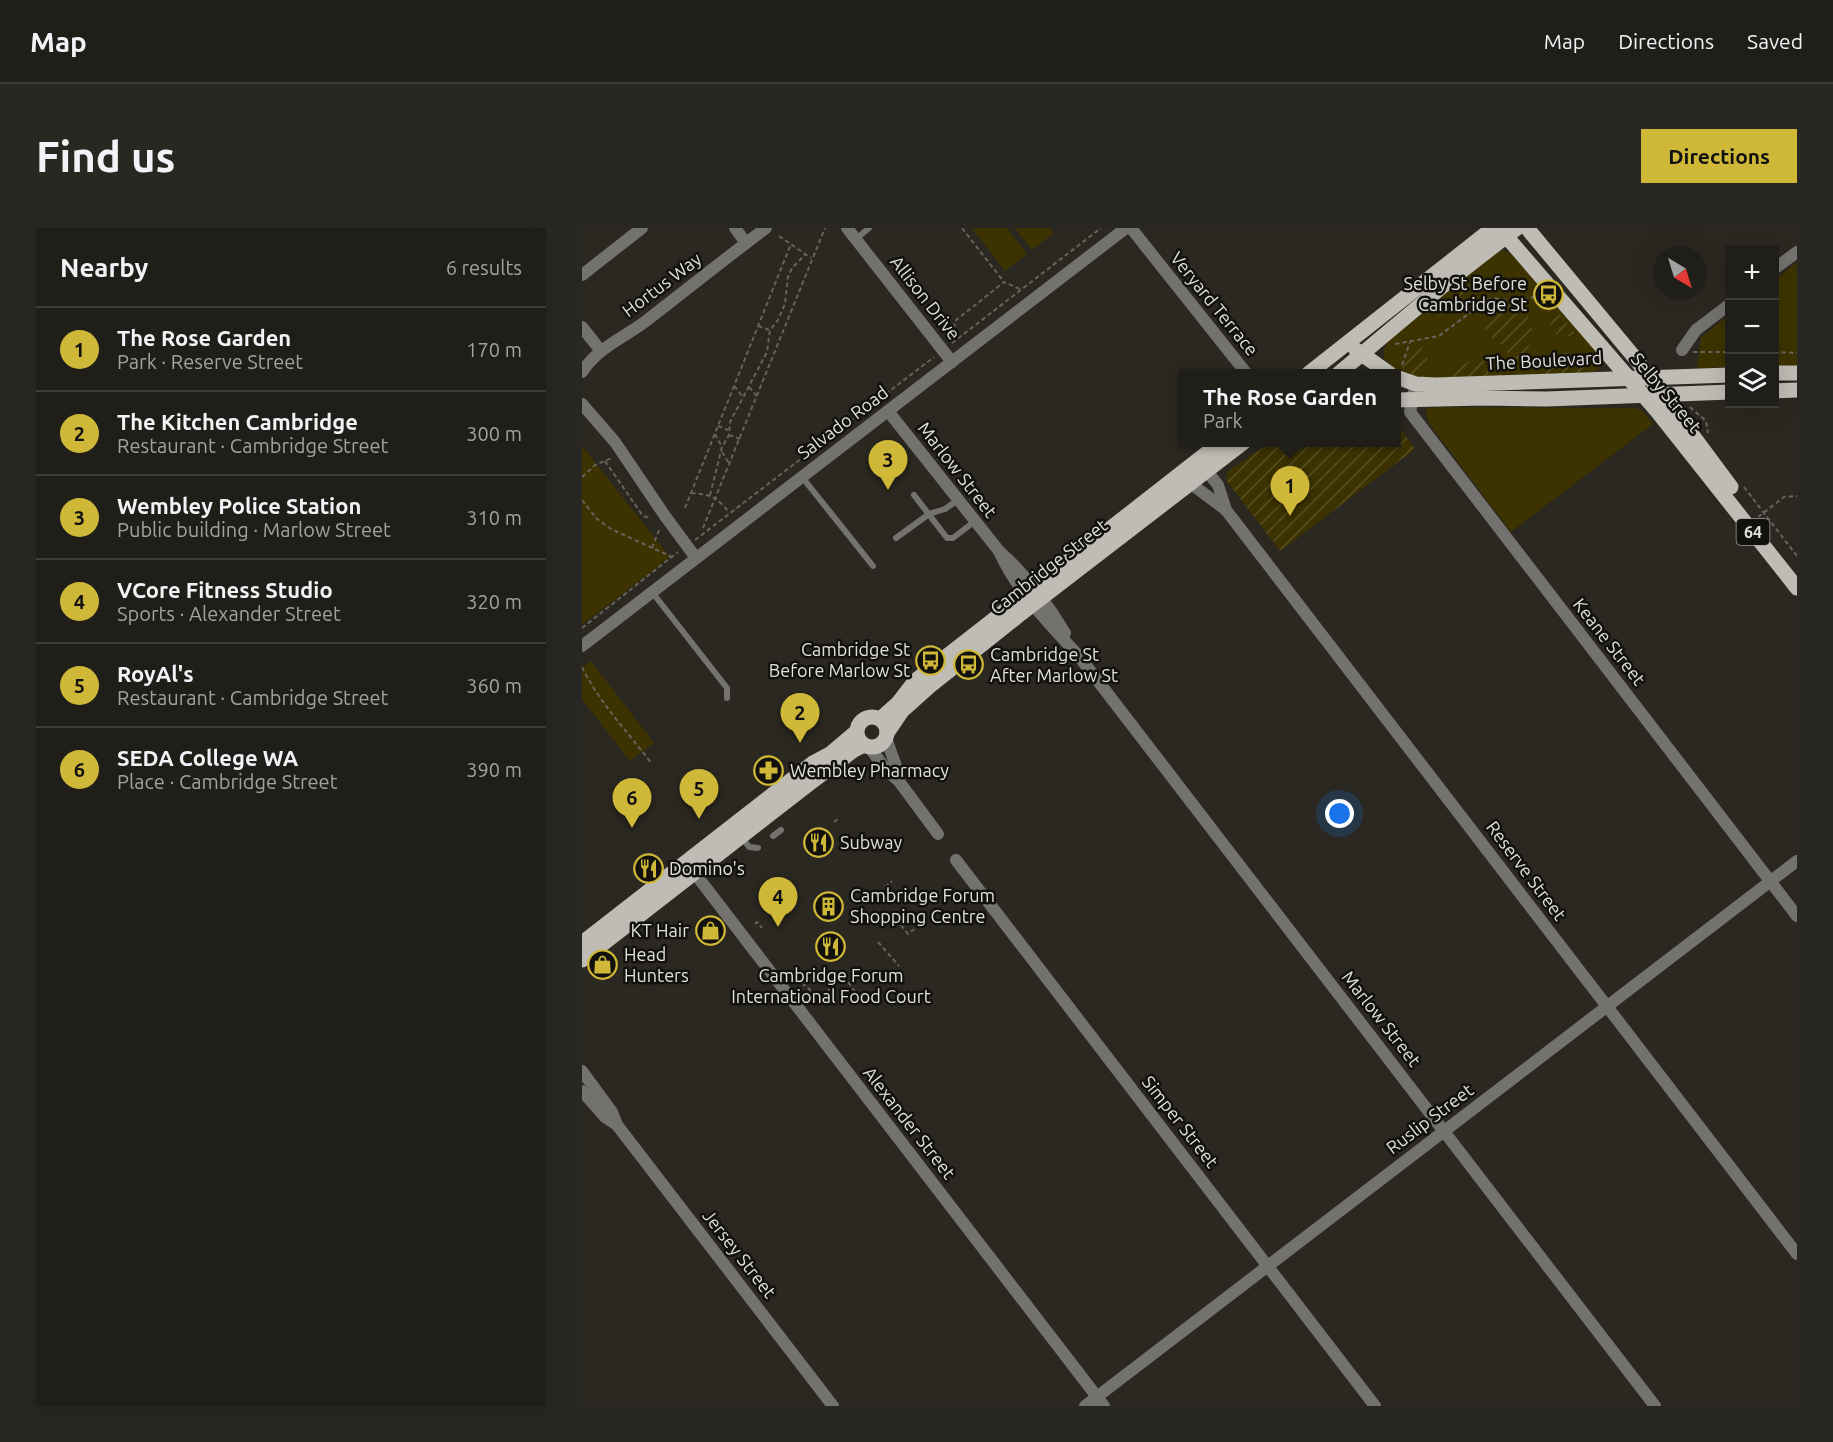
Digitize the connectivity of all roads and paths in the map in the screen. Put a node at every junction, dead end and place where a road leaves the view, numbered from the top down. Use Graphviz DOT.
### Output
graph roads {
  1 [pos="642,228"];
  2 [pos="735,228"];
  3 [pos="766,228"];
  4 [pos="825,228"];
  5 [pos="847,228"];
  6 [pos="869,228"];
  7 [pos="962,228"];
  8 [pos="1101,228"];
  9 [pos="1126,228"];
  10 [pos="1131,228"];
  11 [pos="1492,228"];
  12 [pos="1527,228"];
  13 [pos="1507,231"];
  14 [pos="779,236"];
  15 [pos="856,239"];
  16 [pos="746,243"];
  17 [pos="791,244"];
  18 [pos="1797,252"];
  19 [pos="806,254"];
  20 [pos="812,259"];
  21 [pos="1779,265"];
  22 [pos="781,269"];
  23 [pos="790,273"];
  24 [pos="582,275"];
  25 [pos="1004,282"];
  26 [pos="1021,290"];
  27 [pos="1544,291"];
  28 [pos="1725,308"];
  29 [pos="778,320"];
  30 [pos="786,324"];
  31 [pos="758,326"];
  32 [pos="582,327"];
  33 [pos="770,330"];
  34 [pos="1391,342"];
  35 [pos="1410,342"];
  36 [pos="1346,343"];
  37 [pos="1682,350"];
  38 [pos="601,351"];
  39 [pos="767,352"];
  40 [pos="1725,352"];
  41 [pos="1779,352"];
  42 [pos="1697,353"];
  43 [pos="1797,353"];
  44 [pos="1363,354"];
  45 [pos="774,355"];
  46 [pos="934,357"];
  47 [pos="952,362"];
  48 [pos="1243,369"];
  49 [pos="1314,369"];
  50 [pos="1344,369"];
  51 [pos="1388,369"];
  52 [pos="1398,369"];
  53 [pos="582,372"];
  54 [pos="1797,373"];
  55 [pos="1779,374"];
  56 [pos="1725,375"];
  57 [pos="1649,376"];
  58 [pos="1628,377"];
  59 [pos="1401,379"];
  60 [pos="734,386"];
  61 [pos="749,386"];
  62 [pos="1797,390"];
  63 [pos="1779,391"];
  64 [pos="1415,392"];
  65 [pos="1725,392"];
  66 [pos="1662,394"];
  67 [pos="1644,395"];
  68 [pos="757,396"];
  69 [pos="743,397"];
  70 [pos="1401,398"];
  71 [pos="582,404"];
  72 [pos="1689,407"];
  73 [pos="1694,410"];
  74 [pos="888,411"];
  75 [pos="718,426"];
  76 [pos="728,430"];
  77 [pos="715,433"];
  78 [pos="729,435"];
  79 [pos="740,439"];
  80 [pos="1217,447"];
  81 [pos="1238,447"];
  82 [pos="1246,447"];
  83 [pos="722,448"];
  84 [pos="623,454"];
  85 [pos="1223,459"];
  86 [pos="605,461"];
  87 [pos="729,465"];
  88 [pos="1202,466"];
  89 [pos="582,477"];
  90 [pos="802,477"];
  91 [pos="1190,483"];
  92 [pos="691,493"];
  93 [pos="710,495"];
  94 [pos="914,495"];
  95 [pos="1797,496"];
  96 [pos="715,499"];
  97 [pos="582,500"];
  98 [pos="958,500"];
  99 [pos="685,508"];
  100 [pos="1226,510"];
  101 [pos="730,513"];
  102 [pos="929,514"];
  103 [pos="1755,519"];
  104 [pos="658,520"];
  105 [pos="975,521"];
  106 [pos="661,525"];
  107 [pos="703,528"];
  108 [pos="697,538"];
  109 [pos="896,538"];
  110 [pos="652,548"];
  111 [pos="675,554"];
  112 [pos="673,558"];
  113 [pos="696,558"];
  114 [pos="873,566"];
  115 [pos="1797,572"];
  116 [pos="1797,588"];
  117 [pos="652,592"];
  118 [pos="1034,596"];
  119 [pos="582,628"];
  120 [pos="582,646"];
  121 [pos="582,667"];
  122 [pos="727,698"];
  123 [pos="885,730"];
  124 [pos="863,742"];
  125 [pos="652,764"];
  126 [pos="898,780"];
  127 [pos="838,819"];
  128 [pos="834,822"];
  129 [pos="781,830"];
  130 [pos="938,834"];
  131 [pos="773,836"];
  132 [pos="741,837"];
  133 [pos="758,848"];
  134 [pos="956,860"];
  135 [pos="1797,861"];
  136 [pos="690,867"];
  137 [pos="892,881"];
  138 [pos="1771,882"];
  139 [pos="885,886"];
  140 [pos="776,908"];
  141 [pos="779,911"];
  142 [pos="1797,916"];
  143 [pos="923,922"];
  144 [pos="754,924"];
  145 [pos="901,925"];
  146 [pos="762,927"];
  147 [pos="878,942"];
  148 [pos="582,943"];
  149 [pos="582,960"];
  150 [pos="899,966"];
  151 [pos="848,982"];
  152 [pos="803,986"];
  153 [pos="814,993"];
  154 [pos="819,996"];
  155 [pos="859,997"];
  156 [pos="817,1004"];
  157 [pos="1607,1006"];
  158 [pos="582,1071"];
  159 [pos="582,1091"];
  160 [pos="617,1125"];
  161 [pos="1443,1131"];
  162 [pos="1797,1254"];
  163 [pos="1268,1265"];
  164 [pos="1100,1401"];
  165 [pos="833,1406"];
  166 [pos="1085,1406"];
  167 [pos="1375,1406"];
  168 [pos="1655,1406"];
  1 -- 24 [label="street"];
  2 -- 16 [label="street"];
  3 -- 16 [label="street, Hortus Way"];
  4 -- 20 [label="path"];
  5 -- 15 [label="street, Allison Drive"];
  6 -- 15 [label="lane"];
  7 -- 25 [label="path"];
  8 -- 26 [label="path"];
  9 -- 47 [label="street, Salvado Road"];
  10 -- 48 [label="street, Veryard Terrace"];
  11 -- 36 [label="main road"];
  12 -- 57 [label="main road, Selby Street / 64"];
  13 -- 44 [label="main road"];
  13 -- 58 [label="main road, Selby Street / 64"];
  14 -- 17 [label="path"];
  15 -- 47 [label="street, Allison Drive"];
  16 -- 38 [label="street, Hortus Way"];
  17 -- 19 [label="path"];
  17 -- 22 [label="path"];
  18 -- 21 [label="street"];
  19 -- 20 [label="path"];
  19 -- 23 [label="path"];
  20 -- 30 [label="path"];
  22 -- 23 [label="path"];
  22 -- 31 [label="path"];
  23 -- 29 [label="path"];
  25 -- 26 [label="path"];
  25 -- 26 [label="path"];
  27 -- 35 [label="path"];
  28 -- 37 [label="street"];
  29 -- 30 [label="path"];
  29 -- 33 [label="path"];
  30 -- 45 [label="path"];
  31 -- 33 [label="path"];
  31 -- 60 [label="path"];
  32 -- 38 [label="street"];
  33 -- 39 [label="path"];
  34 -- 35 [label="path"];
  35 -- 52 [label="path"];
  36 -- 44 [label="main road, The Boulevard"];
  36 -- 49 [label="main road"];
  38 -- 53 [label="street, Hortus Way"];
  39 -- 45 [label="path"];
  39 -- 61 [label="path"];
  40 -- 42 [label="path"];
  41 -- 43 [label="path"];
  44 -- 50 [label="main road"];
  44 -- 51 [label="main road, The Boulevard"];
  45 -- 68 [label="path"];
  46 -- 101 [label="path"];
  47 -- 74 [label="street, Salvado Road"];
  54 -- 55 [label="main road"];
  56 -- 57 [label="main road, The Boulevard"];
  57 -- 58 [label="main road, The Boulevard"];
  57 -- 66 [label="main road, Selby Street / 64"];
  58 -- 64 [label="main road, The Boulevard"];
  58 -- 67 [label="main road, Selby Street / 64"];
  59 -- 64 [label="main road, The Boulevard"];
  60 -- 69 [label="path"];
  60 -- 75 [label="path"];
  61 -- 68 [label="path"];
  61 -- 69 [label="path"];
  62 -- 63 [label="main road"];
  64 -- 67 [label="main road, The Boulevard"];
  64 -- 70 [label="main road, The Boulevard"];
  64 -- 138 [label="street, Keane Street"];
  65 -- 66 [label="main road, The Boulevard"];
  66 -- 67 [label="main road, The Boulevard"];
  66 -- 103 [label="main road, Selby Street / 64"];
  67 -- 116 [label="main road, Selby Street / 64"];
  68 -- 79 [label="path"];
  69 -- 76 [label="path"];
  71 -- 84 [label="street"];
  72 -- 73 [label="path"];
  74 -- 90 [label="street, Salvado Road"];
  74 -- 98 [label="street, Marlow Street"];
  75 -- 76 [label="path"];
  75 -- 77 [label="path"];
  76 -- 78 [label="path"];
  77 -- 83 [label="path"];
  77 -- 92 [label="path"];
  78 -- 79 [label="path"];
  78 -- 83 [label="path"];
  79 -- 87 [label="path"];
  80 -- 88 [label="main road, Cambridge Street"];
  81 -- 85 [label="main road, Cambridge Street"];
  82 -- 85 [label="main road"];
  83 -- 87 [label="path"];
  83 -- 93 [label="path"];
  84 -- 86 [label="path"];
  84 -- 113 [label="street"];
  85 -- 88 [label="main road, Cambridge Street"];
  86 -- 89 [label="path"];
  86 -- 104 [label="path"];
  87 -- 96 [label="path"];
  88 -- 91 [label="main road, Cambridge Street"];
  88 -- 100 [label="street, Reserve Street"];
  88 -- 118 [label="main road, Cambridge Street"];
  90 -- 113 [label="street, Salvado Road"];
  90 -- 114 [label="lane"];
  91 -- 100 [label="street, Reserve Street"];
  91 -- 118 [label="main road, Cambridge Street"];
  92 -- 93 [label="path"];
  92 -- 99 [label="path"];
  93 -- 96 [label="path"];
  94 -- 102 [label="lane"];
  95 -- 103 [label="path"];
  96 -- 101 [label="path"];
  96 -- 107 [label="path"];
  97 -- 110 [label="path"];
  98 -- 102 [label="lane"];
  98 -- 105 [label="street, Marlow Street"];
  100 -- 157 [label="street, Reserve Street"];
  101 -- 108 [label="path"];
  102 -- 105 [label="lane"];
  102 -- 109 [label="lane"];
  103 -- 115 [label="main road, Selby Street / 64"];
  105 -- 118 [label="street, Marlow Street"];
  106 -- 110 [label="path"];
  110 -- 112 [label="path"];
  111 -- 112 [label="path"];
  112 -- 119 [label="path"];
  113 -- 117 [label="street, Salvado Road"];
  117 -- 120 [label="street, Salvado Road"];
  117 -- 122 [label="lane"];
  118 -- 123 [label="main road, Cambridge Street"];
  118 -- 161 [label="street, Marlow Street"];
  121 -- 125 [label="path"];
  123 -- 124 [label="main road"];
  123 -- 124 [label="main road"];
  123 -- 126 [label="street"];
  124 -- 126 [label="street"];
  124 -- 132 [label="main road"];
  124 -- 136 [label="main road"];
  126 -- 130 [label="street"];
  127 -- 128 [label="path"];
  129 -- 131 [label="lane"];
  132 -- 133 [label="lane"];
  132 -- 136 [label="main road"];
  134 -- 163 [label="street, Simper Street"];
  135 -- 138 [label="street, Ruslip Street"];
  136 -- 148 [label="main road"];
  136 -- 149 [label="main road"];
  136 -- 164 [label="street, Alexander Street"];
  137 -- 139 [label="path"];
  138 -- 142 [label="street, Keane Street"];
  138 -- 157 [label="street, Ruslip Street"];
  140 -- 141 [label="path"];
  143 -- 145 [label="path"];
  144 -- 146 [label="path"];
  147 -- 150 [label="path"];
  151 -- 155 [label="path"];
  152 -- 153 [label="path"];
  154 -- 156 [label="path"];
  157 -- 161 [label="street, Ruslip Street"];
  157 -- 162 [label="street, Reserve Street"];
  158 -- 160 [label="street, Jersey Street"];
  159 -- 160 [label="street, Jersey Street"];
  160 -- 165 [label="street, Jersey Street"];
  161 -- 163 [label="street, Ruslip Street"];
  161 -- 168 [label="street, Marlow Street"];
  163 -- 164 [label="street, Ruslip Street"];
  163 -- 167 [label="street, Simper Street"];
  164 -- 166 [label="street, Ruslip Street"];
}
